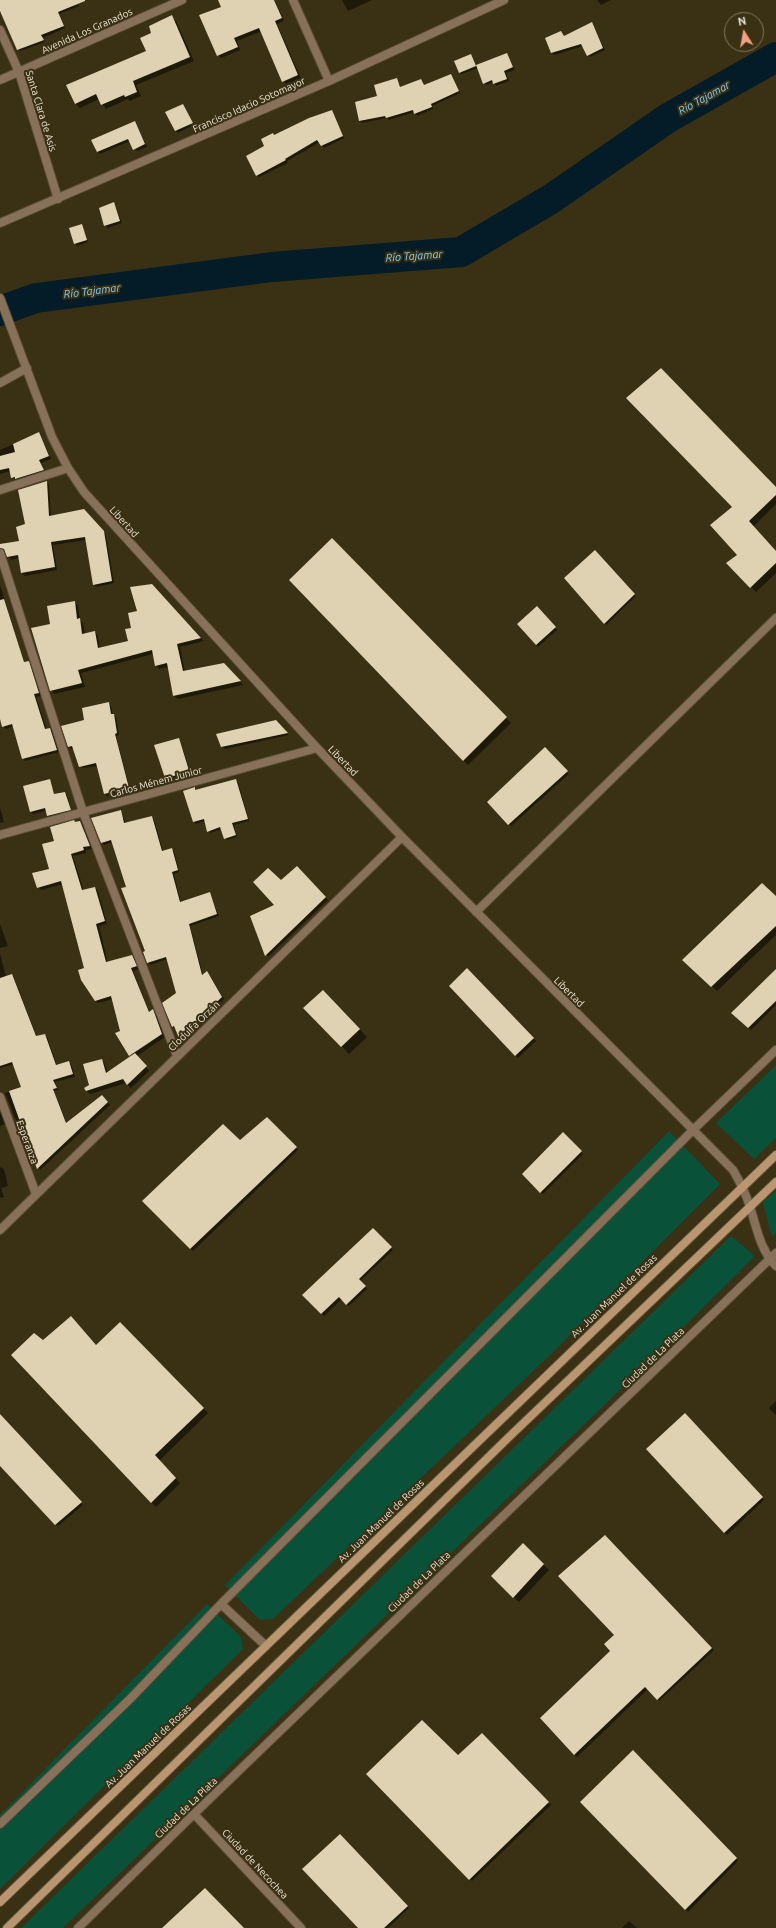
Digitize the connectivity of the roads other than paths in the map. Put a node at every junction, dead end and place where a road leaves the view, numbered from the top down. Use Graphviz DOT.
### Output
graph roads {
  1 [pos="182,0"];
  2 [pos="293,0"];
  3 [pos="504,0"];
  4 [pos="0,30"];
  5 [pos="19,72"];
  6 [pos="0,80"];
  7 [pos="329,81"];
  8 [pos="58,199"];
  9 [pos="0,223"];
  10 [pos="0,298"];
  11 [pos="27,368"];
  12 [pos="0,383"];
  13 [pos="68,468"];
  14 [pos="0,490"];
  15 [pos="0,554"];
  16 [pos="776,618"];
  17 [pos="317,748"];
  18 [pos="83,812"];
  19 [pos="0,835"];
  20 [pos="402,837"];
  21 [pos="476,912"];
  22 [pos="776,1050"];
  23 [pos="178,1056"];
  24 [pos="0,1097"];
  25 [pos="693,1130"];
  26 [pos="776,1155"];
  27 [pos="776,1182"];
  28 [pos="742,1187"];
  29 [pos="36,1194"];
  30 [pos="750,1206"];
  31 [pos="0,1230"];
  32 [pos="776,1253"];
  33 [pos="769,1259"];
  34 [pos="776,1266"];
  35 [pos="221,1604"];
  36 [pos="266,1646"];
  37 [pos="194,1814"];
  38 [pos="0,1824"];
  39 [pos="0,1902"];
  40 [pos="7,1928"];
  41 [pos="78,1928"];
  42 [pos="302,1928"];
  1 -- 5 [label="street, Avenida Los Granados"];
  2 -- 7 [label="street"];
  3 -- 7 [label="street, Francisco Idacio Sotomayor"];
  4 -- 5 [label="street, Santa Clara de Asis"];
  5 -- 6 [label="street, Avenida Los Granados"];
  5 -- 8 [label="street, Santa Clara de Asis"];
  7 -- 8 [label="street, Francisco Idacio Sotomayor"];
  8 -- 9 [label="street, Francisco Idacio Sotomayor"];
  10 -- 11 [label="street, Libertad"];
  11 -- 12 [label="street"];
  11 -- 13 [label="street, Libertad"];
  13 -- 14 [label="street"];
  13 -- 17 [label="street, Libertad"];
  15 -- 18 [label="street"];
  16 -- 21 [label="street"];
  17 -- 18 [label="street, Carlos Ménem Junior"];
  17 -- 20 [label="street, Libertad"];
  18 -- 19 [label="street, Carlos Ménem Junior"];
  18 -- 23 [label="street"];
  20 -- 21 [label="street, Libertad"];
  20 -- 23 [label="street, Clodulfa Orzán"];
  21 -- 25 [label="street, Libertad"];
  22 -- 25 [label="street"];
  23 -- 29 [label="street, Clodulfa Orzán"];
  24 -- 29 [label="street, Esperanza"];
  25 -- 28 [label="street, Libertad"];
  25 -- 35 [label="street"];
  26 -- 28 [label="main road, Av. Juan Manuel de Rosas"];
  27 -- 30 [label="main road"];
  28 -- 30 [label="street, Libertad"];
  28 -- 36 [label="main road, Av. Juan Manuel de Rosas"];
  29 -- 31 [label="street, Clodulfa Orzán"];
  30 -- 33 [label="street, Libertad"];
  30 -- 40 [label="main road"];
  32 -- 33 [label="street, Ciudad de La Plata"];
  33 -- 34 [label="street, Libertad"];
  33 -- 37 [label="street, Ciudad de La Plata"];
  35 -- 36 [label="street"];
  35 -- 38 [label="street"];
  36 -- 39 [label="main road, Av. Juan Manuel de Rosas"];
  37 -- 41 [label="street, Ciudad de La Plata"];
  37 -- 42 [label="street, Ciudad de Necochea"];
}
